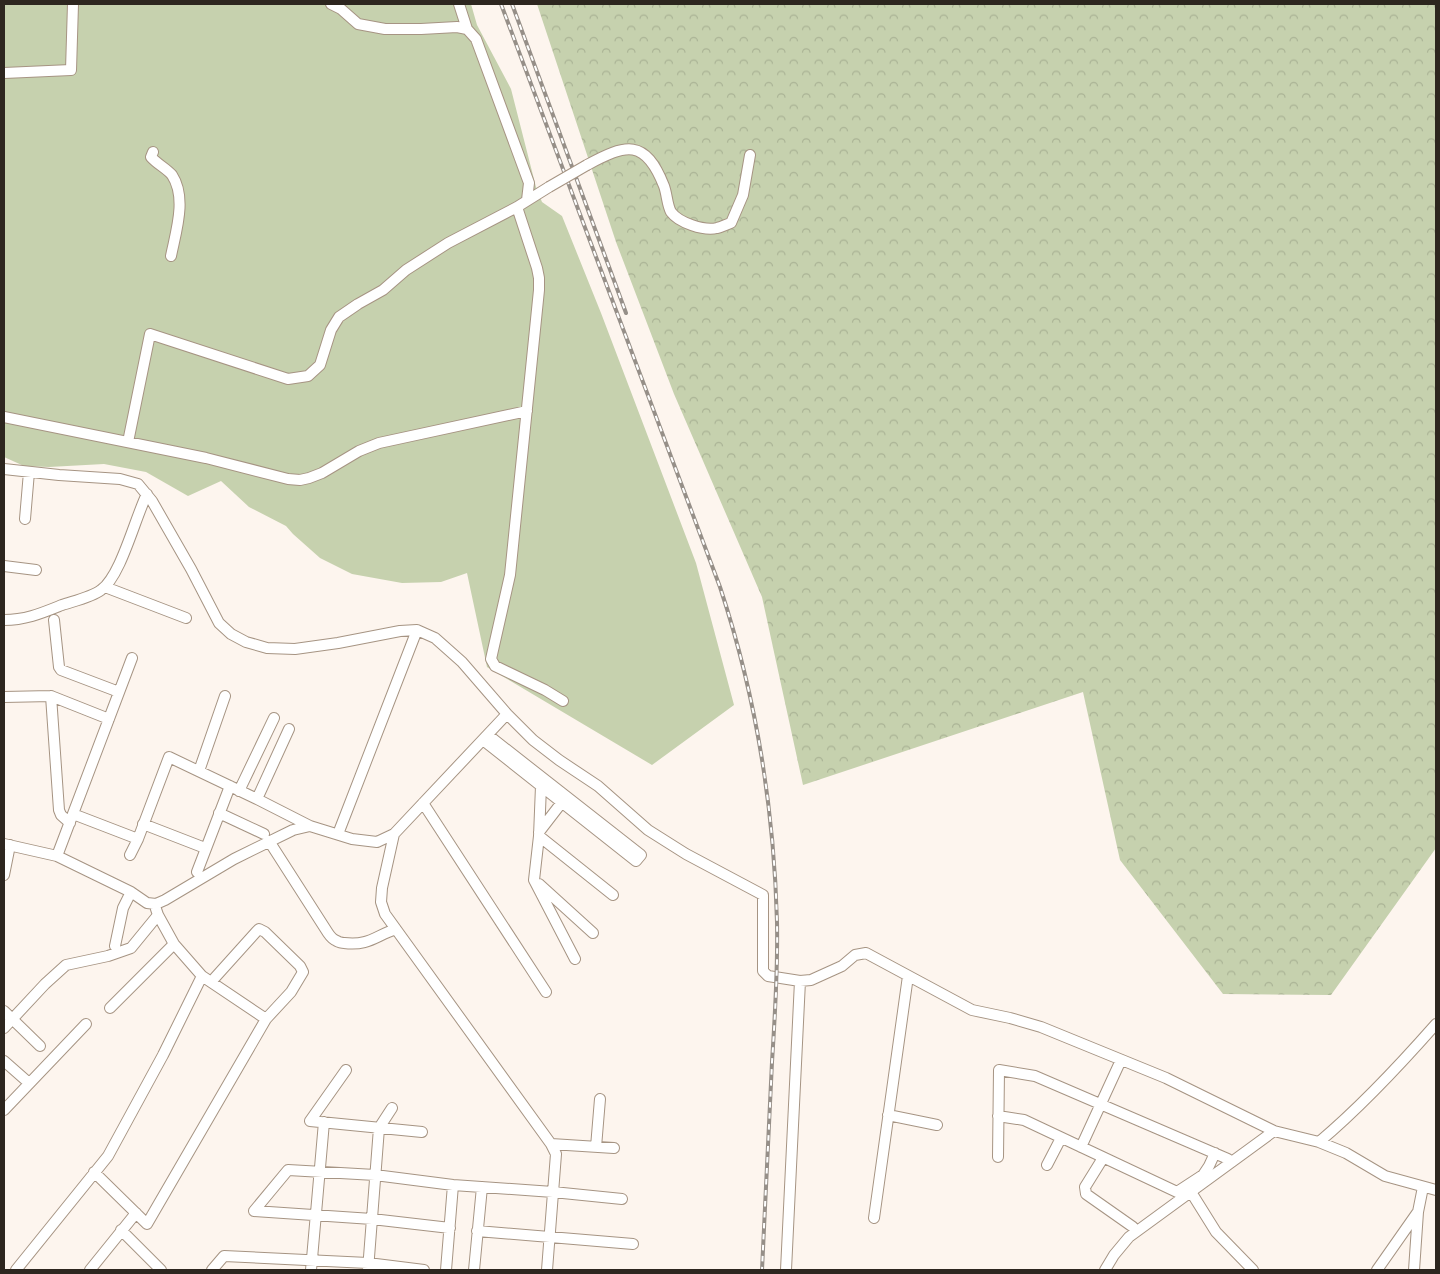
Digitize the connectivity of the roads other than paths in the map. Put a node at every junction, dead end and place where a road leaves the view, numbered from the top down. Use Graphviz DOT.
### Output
graph roads {
  1 [pos="73,4"];
  2 [pos="330,4"];
  3 [pos="459,4"];
  4 [pos="467,30"];
  5 [pos="4,73"];
  6 [pos="153,152"];
  7 [pos="750,156"];
  8 [pos="527,200"];
  9 [pos="516,207"];
  10 [pos="171,256"];
  11 [pos="527,411"];
  12 [pos="4,417"];
  13 [pos="128,442"];
  14 [pos="4,469"];
  15 [pos="29,472"];
  16 [pos="147,494"];
  17 [pos="25,519"];
  18 [pos="4,566"];
  19 [pos="36,570"];
  20 [pos="105,587"];
  21 [pos="186,618"];
  22 [pos="4,620"];
  23 [pos="54,620"];
  24 [pos="417,630"];
  25 [pos="132,658"];
  26 [pos="119,692"];
  27 [pos="51,696"];
  28 [pos="225,696"];
  29 [pos="4,697"];
  30 [pos="563,701"];
  31 [pos="507,714"];
  32 [pos="274,718"];
  33 [pos="109,719"];
  34 [pos="289,729"];
  35 [pos="486,737"];
  36 [pos="199,771"];
  37 [pos="544,783"];
  38 [pos="235,788"];
  39 [pos="257,799"];
  40 [pos="564,799"];
  41 [pos="423,803"];
  42 [pos="219,814"];
  43 [pos="72,819"];
  44 [pos="142,824"];
  45 [pos="310,826"];
  46 [pos="605,832"];
  47 [pos="338,834"];
  48 [pos="394,834"];
  49 [pos="539,834"];
  50 [pos="266,838"];
  51 [pos="138,839"];
  52 [pos="7,844"];
  53 [pos="206,848"];
  54 [pos="130,855"];
  55 [pos="57,856"];
  56 [pos="197,872"];
  57 [pos="4,875"];
  58 [pos="534,880"];
  59 [pos="131,892"];
  60 [pos="613,895"];
  61 [pos="156,904"];
  62 [pos="158,915"];
  63 [pos="396,929"];
  64 [pos="594,933"];
  65 [pos="174,944"];
  66 [pos="115,946"];
  67 [pos="575,959"];
  68 [pos="908,976"];
  69 [pos="207,979"];
  70 [pos="800,981"];
  71 [pos="546,992"];
  72 [pos="110,1008"];
  73 [pos="4,1011"];
  74 [pos="266,1019"];
  75 [pos="12,1020"];
  76 [pos="86,1024"];
  77 [pos="1436,1024"];
  78 [pos="4,1028"];
  79 [pos="40,1046"];
  80 [pos="1121,1060"];
  81 [pos="4,1061"];
  82 [pos="346,1070"];
  83 [pos="29,1083"];
  84 [pos="600,1100"];
  85 [pos="1101,1104"];
  86 [pos="392,1108"];
  87 [pos="4,1109"];
  88 [pos="888,1115"];
  89 [pos="998,1116"];
  90 [pos="324,1122"];
  91 [pos="937,1125"];
  92 [pos="379,1128"];
  93 [pos="1274,1131"];
  94 [pos="422,1132"];
  95 [pos="1061,1138"];
  96 [pos="1319,1142"];
  97 [pos="551,1144"];
  98 [pos="596,1147"];
  99 [pos="614,1148"];
  100 [pos="1081,1148"];
  101 [pos="1215,1153"];
  102 [pos="998,1157"];
  103 [pos="1103,1158"];
  104 [pos="1228,1158"];
  105 [pos="1047,1165"];
  106 [pos="94,1172"];
  107 [pos="320,1172"];
  108 [pos="375,1175"];
  109 [pos="453,1185"];
  110 [pos="482,1187"];
  111 [pos="1423,1187"];
  112 [pos="1436,1190"];
  113 [pos="553,1192"];
  114 [pos="1191,1192"];
  115 [pos="622,1199"];
  116 [pos="1418,1212"];
  117 [pos="136,1213"];
  118 [pos="316,1215"];
  119 [pos="874,1218"];
  120 [pos="372,1219"];
  121 [pos="1133,1227"];
  122 [pos="450,1228"];
  123 [pos="121,1230"];
  124 [pos="477,1231"];
  125 [pos="549,1237"];
  126 [pos="633,1244"];
  127 [pos="312,1265"];
  128 [pos="368,1267"];
  129 [pos="1380,1268"];
  130 [pos="16,1270"];
  131 [pos="90,1270"];
  132 [pos="161,1270"];
  133 [pos="212,1270"];
  134 [pos="424,1270"];
  135 [pos="446,1270"];
  136 [pos="474,1270"];
  137 [pos="546,1270"];
  138 [pos="786,1270"];
  139 [pos="1105,1270"];
  140 [pos="1253,1270"];
  141 [pos="1414,1270"];
  1 -- 5 [label="street"];
  2 -- 4 [label="street"];
  3 -- 4 [label="street"];
  4 -- 8 [label="street"];
  6 -- 10 [label="street"];
  7 -- 8 [label="street, bridge"];
  8 -- 9 [label="street"];
  9 -- 11 [label="street"];
  9 -- 13 [label="street"];
  11 -- 13 [label="street"];
  11 -- 30 [label="street"];
  12 -- 13 [label="street"];
  14 -- 15 [label="street"];
  15 -- 16 [label="street"];
  15 -- 17 [label="street"];
  16 -- 20 [label="street"];
  16 -- 24 [label="street"];
  18 -- 19 [label="street"];
  20 -- 21 [label="street"];
  20 -- 22 [label="street"];
  23 -- 26 [label="street"];
  24 -- 31 [label="street"];
  24 -- 47 [label="street"];
  25 -- 26 [label="street"];
  26 -- 33 [label="street"];
  27 -- 29 [label="street"];
  27 -- 33 [label="street"];
  27 -- 43 [label="street"];
  28 -- 36 [label="street"];
  31 -- 35 [label="street"];
  31 -- 70 [label="street"];
  32 -- 38 [label="street"];
  33 -- 43 [label="street"];
  34 -- 39 [label="street"];
  35 -- 37 [label="street"];
  35 -- 41 [label="street"];
  36 -- 38 [label="street"];
  36 -- 44 [label="street"];
  37 -- 40 [label="street"];
  37 -- 49 [label="street"];
  38 -- 39 [label="street"];
  38 -- 42 [label="street"];
  39 -- 45 [label="street"];
  40 -- 46 [label="street"];
  40 -- 49 [label="street"];
  41 -- 48 [label="street"];
  41 -- 71 [label="street"];
  42 -- 50 [label="street"];
  42 -- 53 [label="street"];
  43 -- 51 [label="street"];
  43 -- 55 [label="street"];
  44 -- 51 [label="street"];
  44 -- 53 [label="street"];
  45 -- 47 [label="street"];
  45 -- 50 [label="street"];
  47 -- 48 [label="street"];
  48 -- 63 [label="street"];
  49 -- 58 [label="street"];
  49 -- 60 [label="street"];
  50 -- 61 [label="street"];
  50 -- 63 [label="street"];
  51 -- 54 [label="street"];
  52 -- 55 [label="street"];
  52 -- 57 [label="street"];
  53 -- 56 [label="street"];
  55 -- 59 [label="street"];
  58 -- 64 [label="street"];
  58 -- 67 [label="street"];
  59 -- 61 [label="street"];
  59 -- 66 [label="street"];
  61 -- 62 [label="street"];
  62 -- 65 [label="street"];
  62 -- 75 [label="street"];
  63 -- 97 [label="street"];
  65 -- 69 [label="street"];
  65 -- 72 [label="street"];
  68 -- 70 [label="street"];
  68 -- 80 [label="street"];
  68 -- 88 [label="street"];
  69 -- 74 [label="street"];
  69 -- 74 [label="street"];
  69 -- 106 [label="street"];
  70 -- 138 [label="street"];
  73 -- 75 [label="street"];
  74 -- 117 [label="street"];
  75 -- 78 [label="street"];
  75 -- 79 [label="street"];
  76 -- 83 [label="street"];
  77 -- 96 [label="street"];
  80 -- 85 [label="street"];
  80 -- 93 [label="street"];
  81 -- 83 [label="street"];
  82 -- 90 [label="street"];
  83 -- 87 [label="street"];
  84 -- 98 [label="street"];
  85 -- 89 [label="street"];
  85 -- 100 [label="street"];
  85 -- 101 [label="street"];
  86 -- 92 [label="street"];
  88 -- 91 [label="street"];
  88 -- 119 [label="street"];
  89 -- 95 [label="street"];
  89 -- 102 [label="street"];
  90 -- 92 [label="street"];
  90 -- 107 [label="street"];
  92 -- 94 [label="street"];
  92 -- 108 [label="street"];
  93 -- 96 [label="street"];
  93 -- 114 [label="street"];
  95 -- 100 [label="street"];
  95 -- 105 [label="street"];
  96 -- 111 [label="street"];
  97 -- 98 [label="street"];
  97 -- 113 [label="street"];
  98 -- 99 [label="street"];
  100 -- 103 [label="street"];
  101 -- 103 [label="street"];
  101 -- 104 [label="street"];
  103 -- 121 [label="street"];
  106 -- 117 [label="street"];
  106 -- 130 [label="street"];
  107 -- 108 [label="street"];
  107 -- 118 [label="street"];
  107 -- 118 [label="street"];
  108 -- 109 [label="street"];
  108 -- 120 [label="street"];
  109 -- 110 [label="street"];
  109 -- 122 [label="street"];
  110 -- 113 [label="street"];
  110 -- 124 [label="street"];
  111 -- 112 [label="street"];
  111 -- 116 [label="street"];
  113 -- 115 [label="street"];
  113 -- 125 [label="street"];
  114 -- 139 [label="street"];
  114 -- 140 [label="street"];
  116 -- 129 [label="street"];
  116 -- 141 [label="street"];
  117 -- 123 [label="street"];
  118 -- 120 [label="street"];
  118 -- 127 [label="street"];
  120 -- 122 [label="street"];
  120 -- 128 [label="street"];
  122 -- 135 [label="street"];
  123 -- 131 [label="street"];
  123 -- 132 [label="street"];
  124 -- 125 [label="street"];
  124 -- 136 [label="street"];
  125 -- 126 [label="street"];
  125 -- 137 [label="street"];
  127 -- 128 [label="street"];
  127 -- 133 [label="street"];
  128 -- 134 [label="street"];
}
